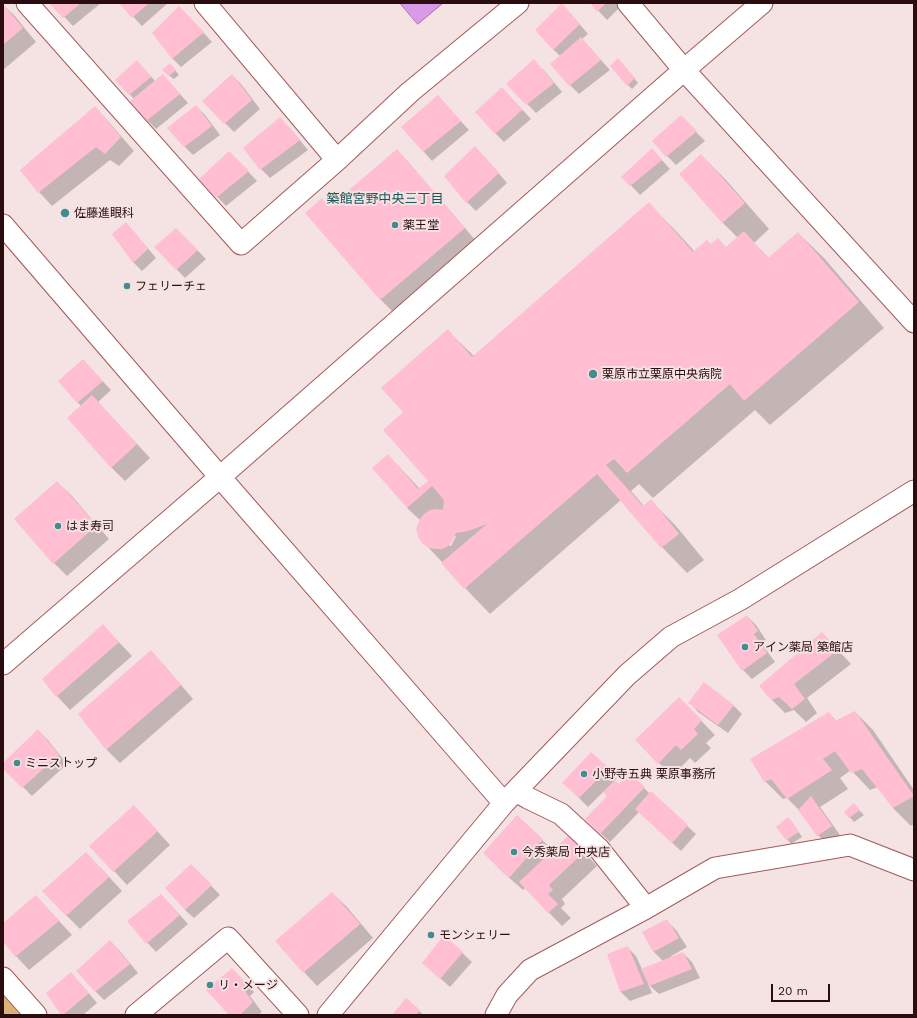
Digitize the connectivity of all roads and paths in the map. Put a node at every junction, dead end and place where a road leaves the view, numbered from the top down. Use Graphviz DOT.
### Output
graph roads {
  1 [pos="27,3"];
  2 [pos="205,3"];
  3 [pos="518,3"];
  4 [pos="628,3"];
  5 [pos="762,3"];
  6 [pos="684,70"];
  7 [pos="337,160"];
  8 [pos="3,225"];
  9 [pos="914,322"];
  10 [pos="220,477"];
  11 [pos="914,491"];
  12 [pos="3,664"];
  13 [pos="510,797"];
  14 [pos="914,870"];
  15 [pos="646,908"];
  16 [pos="3,978"];
  17 [pos="36,1015"];
  18 [pos="136,1015"];
  19 [pos="298,1015"];
  20 [pos="328,1015"];
  21 [pos="496,1015"];
  1 -- 7 [label="street"];
  2 -- 7 [label="street"];
  3 -- 7 [label="street"];
  4 -- 6 [label="street"];
  5 -- 6 [label="street"];
  6 -- 9 [label="street"];
  6 -- 10 [label="street"];
  8 -- 10 [label="street"];
  10 -- 12 [label="street"];
  10 -- 13 [label="street"];
  11 -- 13 [label="street"];
  13 -- 15 [label="street"];
  13 -- 20 [label="street"];
  14 -- 15 [label="street"];
  15 -- 21 [label="street"];
  16 -- 17 [label="street"];
  18 -- 19 [label="street"];
}
